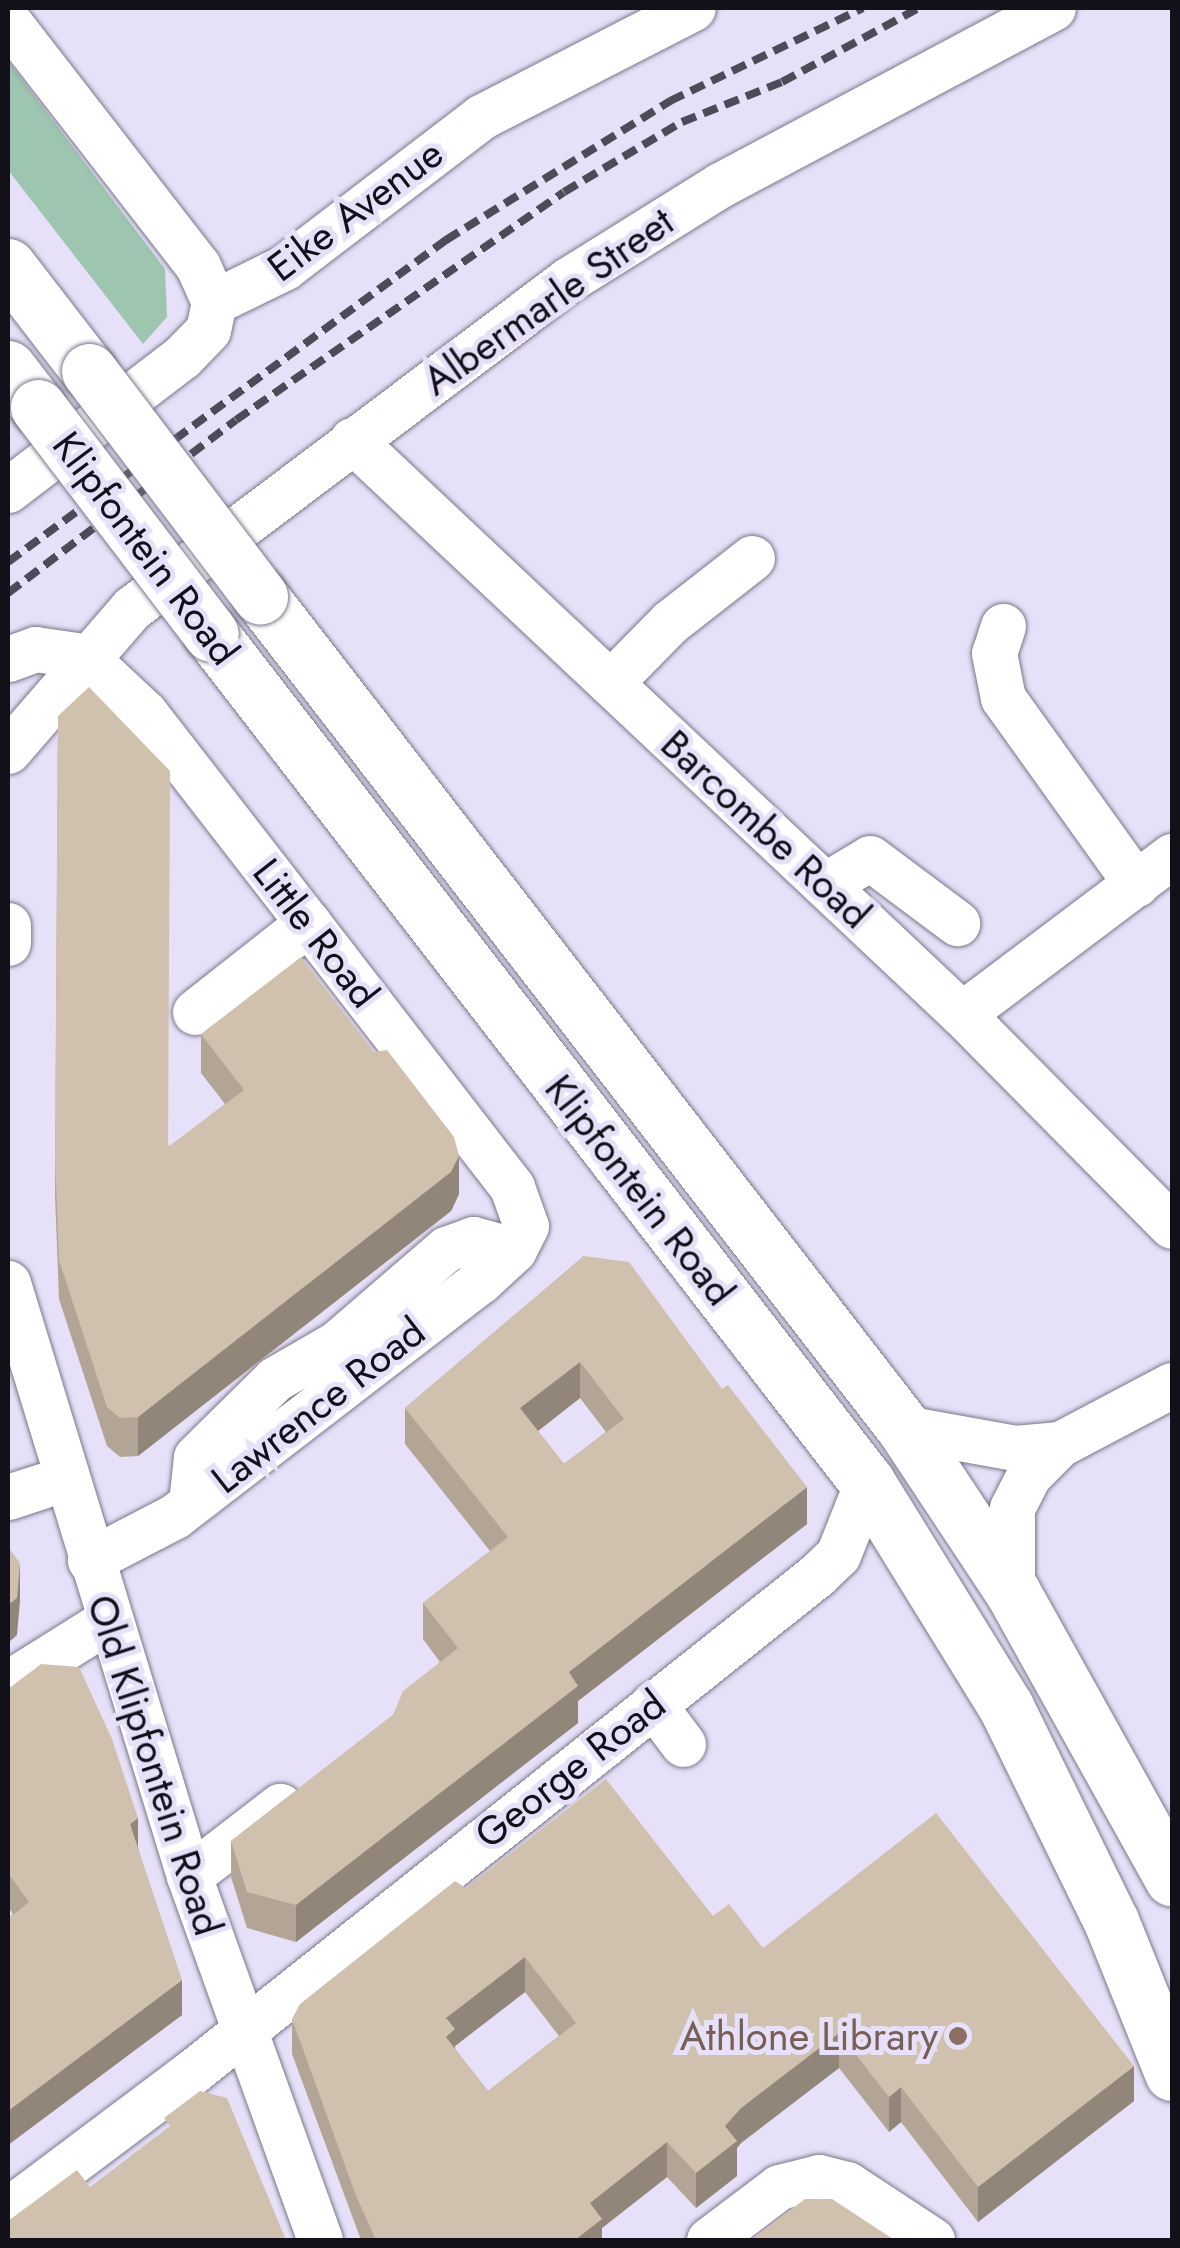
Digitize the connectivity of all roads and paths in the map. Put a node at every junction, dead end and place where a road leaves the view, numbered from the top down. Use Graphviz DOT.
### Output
graph roads {
  1 [pos="693,8"];
  2 [pos="1052,8"];
  3 [pos="8,21"];
  4 [pos="8,266"];
  5 [pos="214,302"];
  6 [pos="23,387"];
  7 [pos="352,440"];
  8 [pos="8,490"];
  9 [pos="752,558"];
  10 [pos="1003,626"];
  11 [pos="84,656"];
  12 [pos="8,659"];
  13 [pos="610,683"];
  14 [pos="8,751"];
  15 [pos="1172,856"];
  16 [pos="1136,884"];
  17 [pos="824,885"];
  18 [pos="308,923"];
  19 [pos="957,923"];
  20 [pos="8,924"];
  21 [pos="8,943"];
  22 [pos="194,1012"];
  23 [pos="962,1014"];
  24 [pos="1172,1226"];
  25 [pos="520,1238"];
  26 [pos="8,1283"];
  27 [pos="1172,1385"];
  28 [pos="904,1428"];
  29 [pos="1060,1444"];
  30 [pos="867,1482"];
  31 [pos="90,1560"];
  32 [pos="1012,1591"];
  33 [pos="109,1620"];
  34 [pos="8,1683"];
  35 [pos="653,1704"];
  36 [pos="683,1744"];
  37 [pos="314,1779"];
  38 [pos="190,1876"];
  39 [pos="1172,1879"];
  40 [pos="240,2031"];
  41 [pos="1172,2073"];
  42 [pos="8,2210"];
  43 [pos="320,2240"];
  44 [pos="709,2240"];
  45 [pos="932,2240"];
  1 -- 5 [label="street, Eike Avenue"];
  2 -- 7 [label="street, Albermarle Street"];
  3 -- 5 [label="street"];
  4 -- 28 [label="main road, Klipfontein Road, bridge"];
  5 -- 8 [label="street"];
  6 -- 30 [label="main road, Klipfontein Road, bridge"];
  7 -- 11 [label="street, Albermarle Street"];
  7 -- 13 [label="street, Barcombe Road"];
  9 -- 13 [label="street"];
  10 -- 16 [label="street"];
  11 -- 12 [label="street"];
  11 -- 14 [label="street"];
  11 -- 18 [label="street, Little Road"];
  13 -- 17 [label="street, Barcombe Road"];
  15 -- 16 [label="street"];
  16 -- 23 [label="street"];
  17 -- 19 [label="street"];
  17 -- 23 [label="street, Barcombe Road"];
  18 -- 22 [label="street"];
  18 -- 25 [label="street, Little Road"];
  20 -- 21 [label="street"];
  23 -- 24 [label="street, Barcombe Road"];
  25 -- 31 [label="street, Lawrence Road"];
  26 -- 31 [label="street, Old Klipfontein Road"];
  27 -- 29 [label="street"];
  28 -- 29 [label="street"];
  28 -- 32 [label="main road, Klipfontein Road"];
  29 -- 32 [label="street"];
  30 -- 35 [label="street, George Road"];
  30 -- 41 [label="main road, Klipfontein Road"];
  31 -- 33 [label="street, Old Klipfontein Road"];
  32 -- 39 [label="main road, Klipfontein Road"];
  33 -- 34 [label="street"];
  33 -- 38 [label="street, Old Klipfontein Road"];
  35 -- 36 [label="street"];
  35 -- 40 [label="street, George Road"];
  37 -- 38 [label="street"];
  38 -- 40 [label="street, Old Klipfontein Road"];
  40 -- 42 [label="street, George Road"];
  40 -- 43 [label="street, Old Klipfontein Road"];
  44 -- 45 [label="street"];
}
